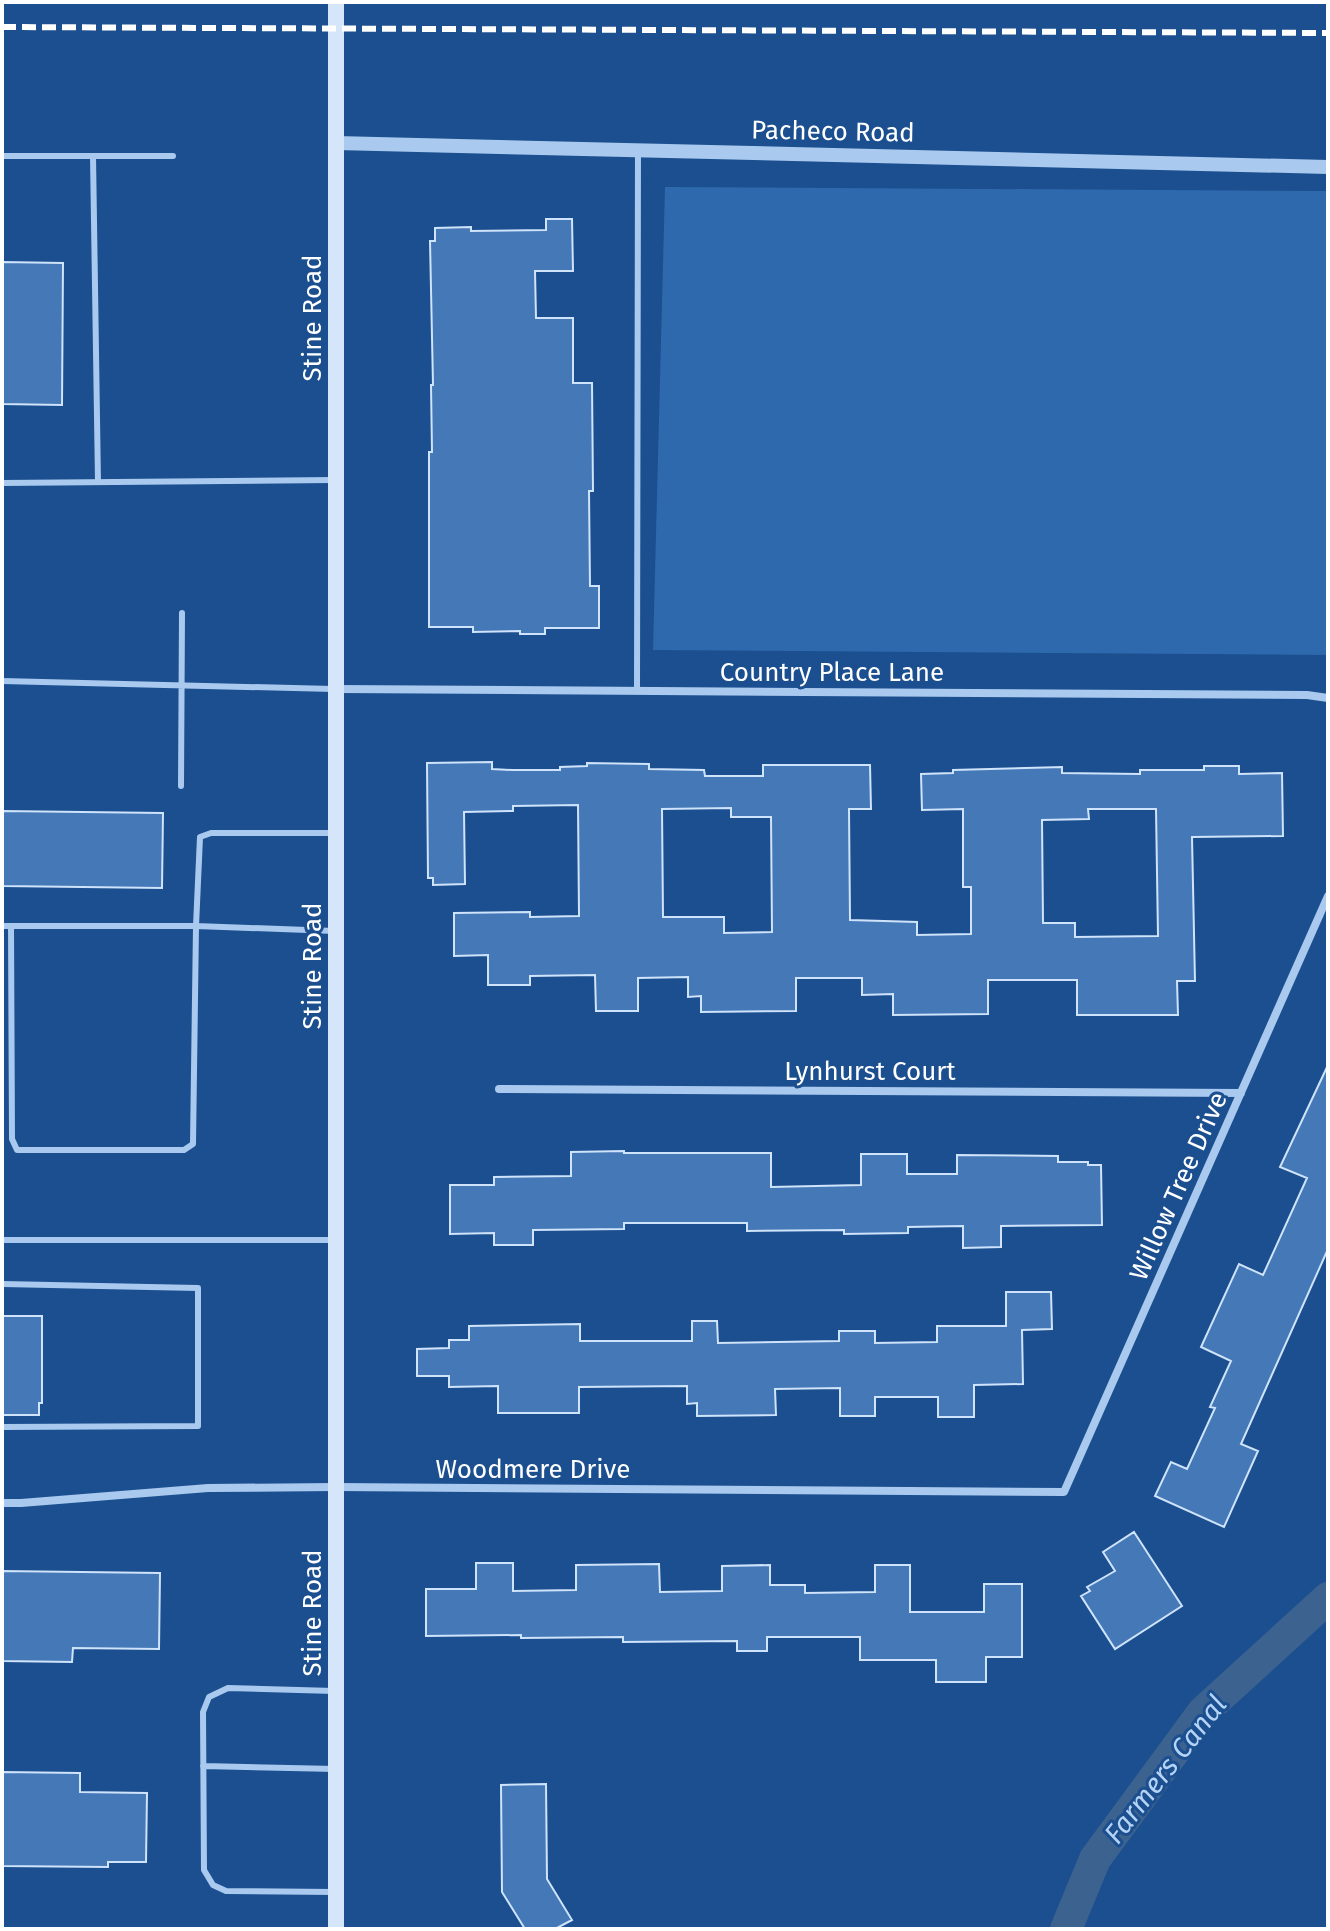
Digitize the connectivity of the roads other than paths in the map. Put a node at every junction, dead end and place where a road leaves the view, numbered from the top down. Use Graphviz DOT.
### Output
graph roads {
  1 [pos="336,2"];
  2 [pos="336,143"];
  3 [pos="638,150"];
  4 [pos="2,156"];
  5 [pos="93,156"];
  6 [pos="173,156"];
  7 [pos="1328,167"];
  8 [pos="336,480"];
  9 [pos="98,482"];
  10 [pos="2,483"];
  11 [pos="182,613"];
  12 [pos="2,681"];
  13 [pos="182,684"];
  14 [pos="336,689"];
  15 [pos="637,691"];
  16 [pos="1328,698"];
  17 [pos="181,786"];
  18 [pos="336,833"];
  19 [pos="1328,896"];
  20 [pos="2,926"];
  21 [pos="11,926"];
  22 [pos="196,926"];
  23 [pos="336,931"];
  24 [pos="499,1089"];
  25 [pos="1241,1093"];
  26 [pos="2,1240"];
  27 [pos="337,1240"];
  28 [pos="2,1284"];
  29 [pos="2,1427"];
  30 [pos="336,1487"];
  31 [pos="1064,1492"];
  32 [pos="2,1503"];
  33 [pos="336,1691"];
  34 [pos="203,1766"];
  35 [pos="336,1769"];
  36 [pos="336,1892"];
  37 [pos="336,1929"];
  1 -- 2 [label="main road, Stine Road"];
  2 -- 3 [label="street, Pacheco Road"];
  2 -- 8 [label="main road, Stine Road"];
  3 -- 7 [label="street, Pacheco Road"];
  3 -- 15 [label="lane"];
  4 -- 5 [label="lane"];
  5 -- 6 [label="lane"];
  5 -- 9 [label="lane"];
  8 -- 9 [label="lane"];
  8 -- 14 [label="main road, Stine Road"];
  9 -- 10 [label="lane"];
  11 -- 13 [label="lane"];
  12 -- 13 [label="lane"];
  13 -- 14 [label="lane"];
  13 -- 17 [label="lane"];
  14 -- 15 [label="street, Country Place Lane"];
  14 -- 18 [label="main road, Stine Road"];
  15 -- 16 [label="street, Country Place Lane"];
  18 -- 22 [label="lane"];
  18 -- 23 [label="main road, Stine Road"];
  19 -- 25 [label="street, Willow Tree Drive"];
  20 -- 21 [label="lane"];
  21 -- 22 [label="lane"];
  21 -- 22 [label="lane"];
  22 -- 23 [label="lane"];
  23 -- 27 [label="main road, Stine Road"];
  24 -- 25 [label="street, Lynhurst Court"];
  25 -- 31 [label="street, Willow Tree Drive"];
  26 -- 27 [label="lane"];
  27 -- 30 [label="main road, Stine Road"];
  28 -- 29 [label="lane"];
  30 -- 31 [label="street, Woodmere Drive"];
  30 -- 32 [label="street, Woodmere Drive"];
  30 -- 33 [label="main road, Stine Road"];
  33 -- 34 [label="lane"];
  33 -- 35 [label="main road, Stine Road"];
  34 -- 35 [label="lane"];
  34 -- 36 [label="lane"];
  35 -- 36 [label="main road, Stine Road"];
  36 -- 37 [label="main road, Stine Road"];
}
